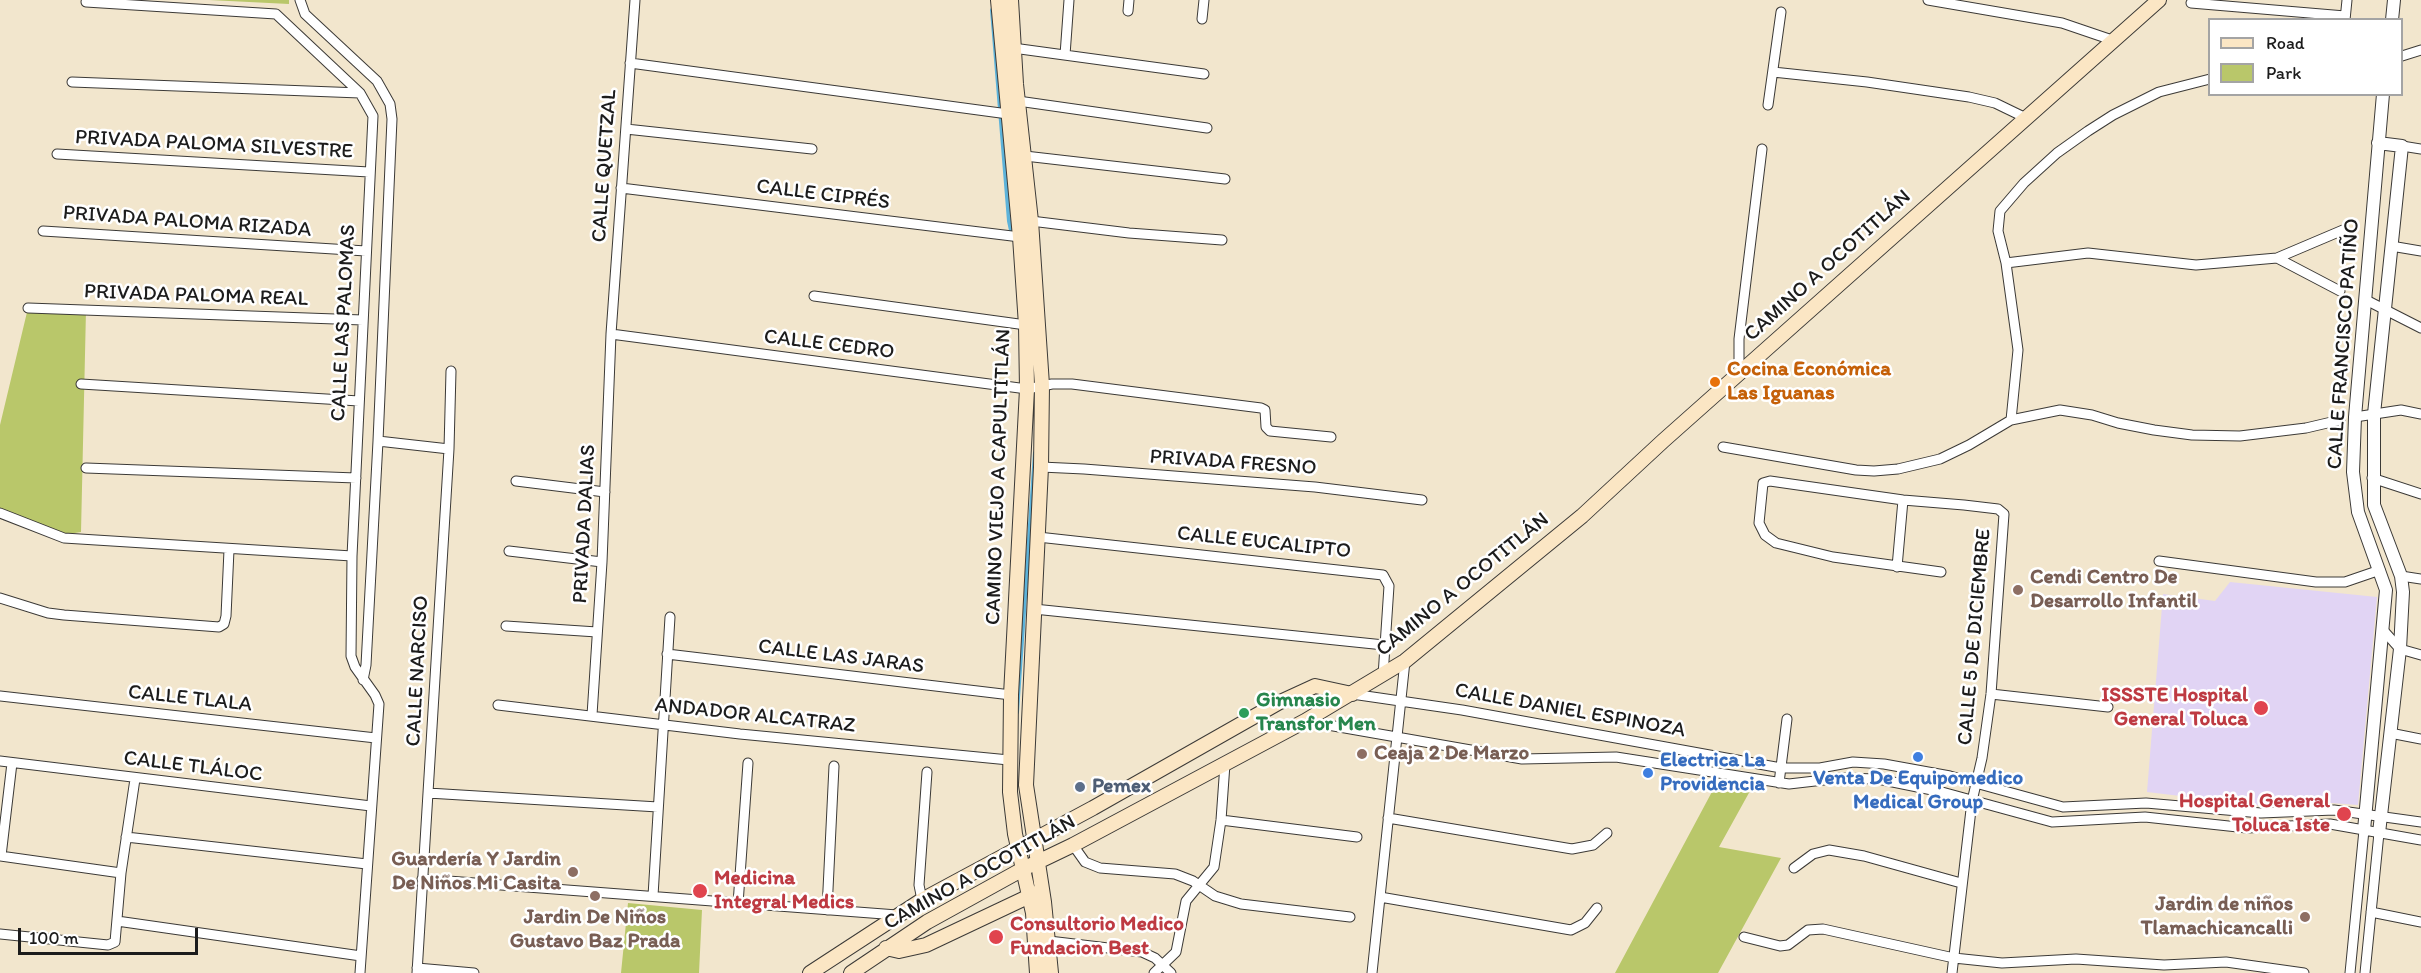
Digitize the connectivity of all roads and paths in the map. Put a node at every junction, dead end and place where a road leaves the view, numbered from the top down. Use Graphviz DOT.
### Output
graph roads {
  1 [pos="300,0"];
  2 [pos="635,0"];
  3 [pos="998,0"];
  4 [pos="1011,0"];
  5 [pos="1069,0"];
  6 [pos="1129,0"];
  7 [pos="1204,0"];
  8 [pos="1928,0"];
  9 [pos="2159,0"];
  10 [pos="2347,0"];
  11 [pos="2394,0"];
  12 [pos="86,2"];
  13 [pos="2191,3"];
  14 [pos="2222,3"];
  15 [pos="1128,11"];
  16 [pos="1781,12"];
  17 [pos="2345,18"];
  18 [pos="2392,18"];
  19 [pos="1202,19"];
  20 [pos="2115,41"];
  21 [pos="1013,48"];
  22 [pos="2421,50"];
  23 [pos="1065,55"];
  24 [pos="2403,56"];
  25 [pos="630,63"];
  26 [pos="1773,72"];
  27 [pos="1204,74"];
  28 [pos="2208,80"];
  29 [pos="72,82"];
  30 [pos="360,93"];
  31 [pos="2383,96"];
  32 [pos="1018,101"];
  33 [pos="1768,105"];
  34 [pos="1008,114"];
  35 [pos="2026,118"];
  36 [pos="1207,128"];
  37 [pos="626,129"];
  38 [pos="2378,143"];
  39 [pos="2402,146"];
  40 [pos="812,149"];
  41 [pos="1762,149"];
  42 [pos="2421,149"];
  43 [pos="57,154"];
  44 [pos="1025,156"];
  45 [pos="369,172"];
  46 [pos="1225,179"];
  47 [pos="621,188"];
  48 [pos="1032,221"];
  49 [pos="2343,230"];
  50 [pos="43,231"];
  51 [pos="1020,237"];
  52 [pos="1222,240"];
  53 [pos="2391,246"];
  54 [pos="366,251"];
  55 [pos="2421,251"];
  56 [pos="2277,258"];
  57 [pos="2006,263"];
  58 [pos="2340,291"];
  59 [pos="814,296"];
  60 [pos="2366,300"];
  61 [pos="28,308"];
  62 [pos="2384,310"];
  63 [pos="363,320"];
  64 [pos="1026,324"];
  65 [pos="2421,328"];
  66 [pos="611,334"];
  67 [pos="452,371"];
  68 [pos="1739,373"];
  69 [pos="81,384"];
  70 [pos="1042,385"];
  71 [pos="1027,389"];
  72 [pos="358,401"];
  73 [pos="2374,414"];
  74 [pos="2421,414"];
  75 [pos="2355,417"];
  76 [pos="2011,420"];
  77 [pos="2340,420"];
  78 [pos="1331,437"];
  79 [pos="378,441"];
  80 [pos="1723,447"];
  81 [pos="449,449"];
  82 [pos="1041,467"];
  83 [pos="86,468"];
  84 [pos="356,478"];
  85 [pos="2372,478"];
  86 [pos="516,481"];
  87 [pos="605,492"];
  88 [pos="2421,494"];
  89 [pos="1422,500"];
  90 [pos="1903,500"];
  91 [pos="0,513"];
  92 [pos="2378,518"];
  93 [pos="2362,523"];
  94 [pos="1038,537"];
  95 [pos="229,550"];
  96 [pos="509,551"];
  97 [pos="352,556"];
  98 [pos="2159,561"];
  99 [pos="602,562"];
  100 [pos="1897,567"];
  101 [pos="2380,570"];
  102 [pos="1941,572"];
  103 [pos="2401,576"];
  104 [pos="2421,579"];
  105 [pos="0,598"];
  106 [pos="1034,609"];
  107 [pos="670,616"];
  108 [pos="506,626"];
  109 [pos="2383,630"];
  110 [pos="597,632"];
  111 [pos="1384,645"];
  112 [pos="2400,649"];
  113 [pos="668,654"];
  114 [pos="2421,655"];
  115 [pos="1405,661"];
  116 [pos="1383,676"];
  117 [pos="363,680"];
  118 [pos="1352,694"];
  119 [pos="1991,694"];
  120 [pos="1011,695"];
  121 [pos="0,696"];
  122 [pos="1400,701"];
  123 [pos="498,705"];
  124 [pos="2108,707"];
  125 [pos="592,715"];
  126 [pos="1787,719"];
  127 [pos="1305,722"];
  128 [pos="664,724"];
  129 [pos="2390,733"];
  130 [pos="376,738"];
  131 [pos="1396,739"];
  132 [pos="2421,739"];
  133 [pos="1009,760"];
  134 [pos="0,761"];
  135 [pos="12,762"];
  136 [pos="748,763"];
  137 [pos="1226,764"];
  138 [pos="834,766"];
  139 [pos="1781,768"];
  140 [pos="927,772"];
  141 [pos="135,779"];
  142 [pos="1975,782"];
  143 [pos="1779,783"];
  144 [pos="428,793"];
  145 [pos="1972,801"];
  146 [pos="2146,803"];
  147 [pos="371,806"];
  148 [pos="658,807"];
  149 [pos="2366,814"];
  150 [pos="2145,817"];
  151 [pos="2381,817"];
  152 [pos="1388,818"];
  153 [pos="1221,820"];
  154 [pos="2421,822"];
  155 [pos="2364,830"];
  156 [pos="2379,832"];
  157 [pos="1607,833"];
  158 [pos="126,837"];
  159 [pos="1357,837"];
  160 [pos="1034,840"];
  161 [pos="2421,840"];
  162 [pos="1073,845"];
  163 [pos="1018,848"];
  164 [pos="0,856"];
  165 [pos="1038,863"];
  166 [pos="367,864"];
  167 [pos="1794,868"];
  168 [pos="1023,869"];
  169 [pos="121,873"];
  170 [pos="422,879"];
  171 [pos="1961,883"];
  172 [pos="1200,886"];
  173 [pos="1042,890"];
  174 [pos="653,896"];
  175 [pos="1029,896"];
  176 [pos="1380,897"];
  177 [pos="922,900"];
  178 [pos="738,904"];
  179 [pos="1597,908"];
  180 [pos="827,910"];
  181 [pos="2371,912"];
  182 [pos="897,915"];
  183 [pos="1350,916"];
  184 [pos="117,921"];
  185 [pos="2421,922"];
  186 [pos="0,934"];
  187 [pos="1744,937"];
  188 [pos="1049,941"];
  189 [pos="886,948"];
  190 [pos="361,956"];
  191 [pos="1954,958"];
  192 [pos="1162,965"];
  193 [pos="417,971"];
  194 [pos="360,973"];
  195 [pos="474,973"];
  196 [pos="810,973"];
  197 [pos="851,973"];
  198 [pos="1037,973"];
  199 [pos="1051,973"];
  200 [pos="1154,973"];
  201 [pos="1171,973"];
  202 [pos="1372,973"];
  203 [pos="1952,973"];
  204 [pos="2304,973"];
  205 [pos="2350,973"];
  206 [pos="2365,973"];
  1 -- 79 [label="street, CALLE LAS PALOMAS"];
  2 -- 25 [label="street, CALLE QUETZAL"];
  3 -- 34 [label="main road, CAMINO VIEJO A CAPULTITLÁN"];
  4 -- 21 [label="main road, CAMINO VIEJO A CAPULTITLÁN"];
  5 -- 23 [label="street"];
  6 -- 15 [label="street"];
  7 -- 19 [label="street"];
  8 -- 20 [label="street"];
  9 -- 20 [label="main road, CAMINO A OCOTITLÁN"];
  10 -- 17 [label="street"];
  11 -- 18 [label="street"];
  12 -- 30 [label="street, CALLE LAS PALOMAS"];
  13 -- 14 [label="street"];
  14 -- 17 [label="street"];
  16 -- 26 [label="street"];
  20 -- 35 [label="main road, CAMINO A OCOTITLÁN"];
  21 -- 23 [label="street"];
  21 -- 32 [label="main road, CAMINO VIEJO A CAPULTITLÁN"];
  22 -- 24 [label="street"];
  23 -- 27 [label="street"];
  25 -- 34 [label="street"];
  25 -- 37 [label="street, CALLE QUETZAL"];
  26 -- 33 [label="street"];
  26 -- 35 [label="street"];
  28 -- 57 [label="street"];
  29 -- 30 [label="street"];
  30 -- 45 [label="street, CALLE LAS PALOMAS"];
  31 -- 38 [label="street, CALLE FRANCISCO PATIÑO"];
  32 -- 36 [label="street"];
  32 -- 44 [label="main road, CAMINO VIEJO A CAPULTITLÁN"];
  34 -- 51 [label="main road, CAMINO VIEJO A CAPULTITLÁN"];
  35 -- 68 [label="main road, CAMINO A OCOTITLÁN"];
  37 -- 40 [label="street"];
  37 -- 47 [label="street, CALLE QUETZAL"];
  38 -- 39 [label="street"];
  38 -- 60 [label="street, CALLE FRANCISCO PATIÑO"];
  39 -- 42 [label="street"];
  39 -- 53 [label="street, CALLE FRANCISCO PATIÑO"];
  41 -- 68 [label="street"];
  43 -- 45 [label="street, PRIVADA PALOMA SILVESTRE"];
  44 -- 46 [label="street"];
  44 -- 48 [label="main road, CAMINO VIEJO A CAPULTITLÁN"];
  45 -- 54 [label="street, CALLE LAS PALOMAS"];
  47 -- 51 [label="street, CALLE CIPRÉS"];
  47 -- 66 [label="street, CALLE QUETZAL"];
  48 -- 52 [label="street"];
  48 -- 70 [label="main road, CAMINO VIEJO A CAPULTITLÁN"];
  49 -- 56 [label="street"];
  50 -- 54 [label="street, PRIVADA PALOMA RIZADA"];
  51 -- 64 [label="main road, CAMINO VIEJO A CAPULTITLÁN"];
  53 -- 55 [label="street"];
  53 -- 62 [label="street, CALLE FRANCISCO PATIÑO"];
  54 -- 63 [label="street, CALLE LAS PALOMAS"];
  56 -- 57 [label="street"];
  56 -- 58 [label="street"];
  57 -- 76 [label="street"];
  59 -- 64 [label="street"];
  60 -- 62 [label="street"];
  60 -- 75 [label="street, CALLE FRANCISCO PATIÑO"];
  61 -- 63 [label="street, PRIVADA PALOMA REAL"];
  62 -- 65 [label="street"];
  62 -- 73 [label="street, CALLE FRANCISCO PATIÑO"];
  63 -- 72 [label="street, CALLE LAS PALOMAS"];
  64 -- 71 [label="main road, CAMINO VIEJO A CAPULTITLÁN"];
  66 -- 71 [label="street, CALLE CEDRO"];
  66 -- 87 [label="street, PRIVADA DALIAS"];
  67 -- 81 [label="street, CALLE NARCISO"];
  68 -- 115 [label="main road, CAMINO A OCOTITLÁN"];
  69 -- 72 [label="street"];
  70 -- 71 [label="street, CALLE CEDRO"];
  70 -- 78 [label="street, CALLE CEDRO"];
  70 -- 82 [label="main road, CAMINO VIEJO A CAPULTITLÁN"];
  71 -- 120 [label="main road, CAMINO VIEJO A CAPULTITLÁN"];
  72 -- 84 [label="street, CALLE LAS PALOMAS"];
  73 -- 74 [label="street"];
  73 -- 75 [label="street"];
  73 -- 85 [label="street, CALLE FRANCISCO PATIÑO"];
  75 -- 93 [label="street, CALLE FRANCISCO PATIÑO"];
  76 -- 77 [label="street"];
  76 -- 80 [label="street"];
  79 -- 81 [label="street"];
  79 -- 117 [label="street, CALLE LAS PALOMAS"];
  81 -- 144 [label="street, CALLE NARCISO"];
  82 -- 89 [label="street, PRIVADA FRESNO"];
  82 -- 94 [label="main road, CAMINO VIEJO A CAPULTITLÁN"];
  83 -- 84 [label="street"];
  84 -- 97 [label="street, CALLE LAS PALOMAS"];
  85 -- 88 [label="street"];
  85 -- 92 [label="street, CALLE FRANCISCO PATIÑO"];
  86 -- 87 [label="street"];
  87 -- 99 [label="street, PRIVADA DALIAS"];
  90 -- 100 [label="street"];
  90 -- 100 [label="street"];
  90 -- 119 [label="street, CALLE 5 DE DICIEMBRE"];
  91 -- 95 [label="street"];
  92 -- 93 [label="street"];
  92 -- 103 [label="street, CALLE FRANCISCO PATIÑO"];
  93 -- 101 [label="street, CALLE FRANCISCO PATIÑO"];
  94 -- 106 [label="main road, CAMINO VIEJO A CAPULTITLÁN"];
  94 -- 111 [label="street, CALLE EUCALIPTO"];
  95 -- 97 [label="street"];
  95 -- 105 [label="street"];
  96 -- 99 [label="street"];
  97 -- 117 [label="street, CALLE LAS PALOMAS"];
  98 -- 101 [label="street"];
  99 -- 110 [label="street, PRIVADA DALIAS"];
  100 -- 102 [label="street"];
  101 -- 109 [label="street, CALLE FRANCISCO PATIÑO"];
  103 -- 104 [label="street"];
  103 -- 112 [label="street, CALLE FRANCISCO PATIÑO"];
  106 -- 111 [label="street"];
  106 -- 160 [label="main road, CAMINO VIEJO A CAPULTITLÁN"];
  107 -- 113 [label="street"];
  108 -- 110 [label="street"];
  109 -- 112 [label="street"];
  109 -- 149 [label="street, CALLE FRANCISCO PATIÑO"];
  110 -- 125 [label="street, PRIVADA DALIAS"];
  111 -- 116 [label="street, CALLE EUCALIPTO"];
  112 -- 114 [label="street"];
  112 -- 129 [label="street, CALLE FRANCISCO PATIÑO"];
  113 -- 120 [label="street, CALLE LAS JARAS"];
  113 -- 128 [label="street"];
  115 -- 116 [label="main road, CAMINO A OCOTITLÁN"];
  115 -- 122 [label="street"];
  116 -- 118 [label="main road, CAMINO A OCOTITLÁN"];
  117 -- 130 [label="street, CALLE LAS PALOMAS"];
  118 -- 122 [label="street, CALLE DANIEL ESPINOZA"];
  118 -- 127 [label="main road, CAMINO A OCOTITLÁN"];
  118 -- 160 [label="main road, CAMINO A OCOTITLÁN"];
  119 -- 124 [label="street"];
  119 -- 142 [label="street, CALLE 5 DE DICIEMBRE"];
  120 -- 133 [label="main road, CAMINO VIEJO A CAPULTITLÁN"];
  121 -- 130 [label="street, CALLE TLALA"];
  122 -- 131 [label="street"];
  122 -- 139 [label="street, CALLE DANIEL ESPINOZA"];
  123 -- 125 [label="street, ANDADOR ALCATRAZ"];
  125 -- 128 [label="street, ANDADOR ALCATRAZ"];
  126 -- 139 [label="street"];
  127 -- 131 [label="street, CALLE DANIEL ESPINOZA"];
  127 -- 137 [label="main road, CAMINO A OCOTITLÁN"];
  128 -- 133 [label="street, ANDADOR ALCATRAZ"];
  128 -- 148 [label="street"];
  129 -- 132 [label="street"];
  129 -- 151 [label="street, CALLE FRANCISCO PATIÑO"];
  130 -- 147 [label="street, CALLE LAS PALOMAS"];
  131 -- 143 [label="street, CALLE DANIEL ESPINOZA"];
  131 -- 152 [label="street"];
  133 -- 163 [label="main road, CAMINO VIEJO A CAPULTITLÁN"];
  134 -- 135 [label="street, CALLE TLÁLOC"];
  135 -- 141 [label="street, CALLE TLÁLOC"];
  135 -- 164 [label="street"];
  136 -- 178 [label="street"];
  137 -- 153 [label="street"];
  137 -- 162 [label="main road, CAMINO A OCOTITLÁN"];
  138 -- 180 [label="street"];
  139 -- 142 [label="street, CALLE DANIEL ESPINOZA"];
  139 -- 143 [label="street"];
  140 -- 177 [label="street"];
  141 -- 147 [label="street, CALLE TLÁLOC"];
  141 -- 158 [label="street"];
  142 -- 145 [label="street, CALLE 5 DE DICIEMBRE"];
  142 -- 146 [label="street, CALLE DANIEL ESPINOZA"];
  143 -- 145 [label="street, CALLE DANIEL ESPINOZA"];
  144 -- 148 [label="street"];
  144 -- 170 [label="street, CALLE NARCISO"];
  145 -- 150 [label="street, CALLE DANIEL ESPINOZA"];
  145 -- 171 [label="street, CALLE 5 DE DICIEMBRE"];
  146 -- 149 [label="street, CALLE DANIEL ESPINOZA"];
  146 -- 150 [label="street"];
  147 -- 166 [label="street, CALLE LAS PALOMAS"];
  148 -- 174 [label="street"];
  149 -- 151 [label="street, CALLE DANIEL ESPINOZA"];
  149 -- 155 [label="street, CALLE FRANCISCO PATIÑO"];
  150 -- 155 [label="street, CALLE DANIEL ESPINOZA"];
  151 -- 154 [label="street, CALLE DANIEL ESPINOZA"];
  151 -- 156 [label="street, CALLE FRANCISCO PATIÑO"];
  152 -- 157 [label="street"];
  152 -- 176 [label="street"];
  153 -- 159 [label="street"];
  153 -- 172 [label="street"];
  155 -- 156 [label="street, CALLE DANIEL ESPINOZA"];
  155 -- 205 [label="street, CALLE FRANCISCO PATIÑO"];
  156 -- 161 [label="street, CALLE DANIEL ESPINOZA"];
  156 -- 181 [label="street, CALLE FRANCISCO PATIÑO"];
  158 -- 166 [label="street"];
  158 -- 169 [label="street"];
  160 -- 163 [label="main road, CAMINO A OCOTITLÁN"];
  160 -- 165 [label="main road, CAMINO VIEJO A CAPULTITLÁN"];
  162 -- 165 [label="main road, CAMINO A OCOTITLÁN"];
  162 -- 172 [label="street"];
  163 -- 168 [label="main road, CAMINO VIEJO A CAPULTITLÁN"];
  163 -- 177 [label="main road, CAMINO A OCOTITLÁN"];
  164 -- 169 [label="street"];
  165 -- 168 [label="main road, CAMINO A OCOTITLÁN"];
  165 -- 173 [label="main road, CAMINO VIEJO A CAPULTITLÁN"];
  166 -- 190 [label="street, CALLE LAS PALOMAS"];
  167 -- 171 [label="street"];
  168 -- 175 [label="main road, CAMINO VIEJO A CAPULTITLÁN"];
  168 -- 189 [label="main road, CAMINO A OCOTITLÁN"];
  169 -- 184 [label="street"];
  170 -- 174 [label="street"];
  170 -- 193 [label="street, CALLE NARCISO"];
  171 -- 191 [label="street, CALLE 5 DE DICIEMBRE"];
  172 -- 183 [label="street"];
  172 -- 192 [label="street"];
  173 -- 175 [label="main road"];
  173 -- 188 [label="main road, CAMINO VIEJO A CAPULTITLÁN"];
  174 -- 178 [label="street"];
  175 -- 189 [label="main road"];
  175 -- 198 [label="main road, CAMINO VIEJO A CAPULTITLÁN"];
  176 -- 179 [label="street"];
  176 -- 202 [label="street"];
  177 -- 182 [label="main road, CAMINO A OCOTITLÁN"];
  178 -- 180 [label="street"];
  180 -- 182 [label="street"];
  181 -- 185 [label="street"];
  181 -- 206 [label="street, CALLE FRANCISCO PATIÑO"];
  182 -- 196 [label="main road, CAMINO A OCOTITLÁN"];
  184 -- 186 [label="street"];
  184 -- 190 [label="street"];
  187 -- 191 [label="street"];
  188 -- 192 [label="street"];
  188 -- 199 [label="main road, CAMINO VIEJO A CAPULTITLÁN"];
  189 -- 197 [label="main road, CAMINO A OCOTITLÁN"];
  190 -- 194 [label="street, CALLE LAS PALOMAS"];
  191 -- 203 [label="street, CALLE 5 DE DICIEMBRE"];
  191 -- 204 [label="street"];
  192 -- 200 [label="street"];
  192 -- 201 [label="street"];
  193 -- 195 [label="street"];
}
